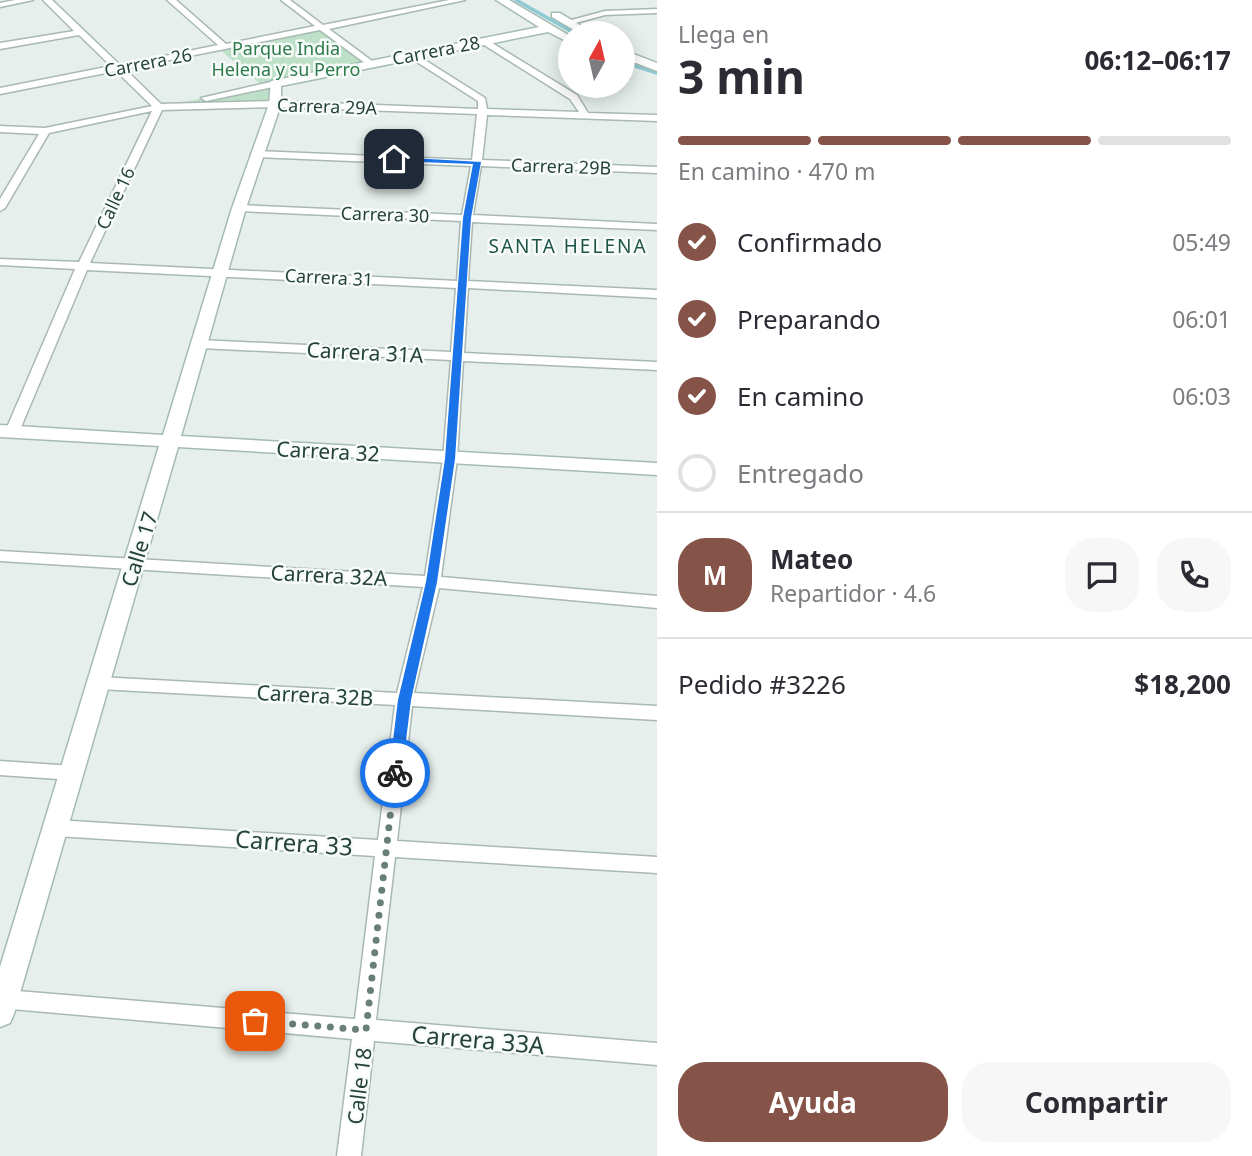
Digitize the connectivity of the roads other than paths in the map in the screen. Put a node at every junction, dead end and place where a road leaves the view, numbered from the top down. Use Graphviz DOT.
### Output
graph roads {
  1 [pos="29,0"];
  2 [pos="47,0"];
  3 [pos="171,0"];
  4 [pos="285,0"];
  5 [pos="398,0"];
  6 [pos="461,0"];
  7 [pos="501,0"];
  8 [pos="0,5"];
  9 [pos="414,9"];
  10 [pos="549,11"];
  11 [pos="657,11"];
  12 [pos="566,21"];
  13 [pos="572,21"];
  14 [pos="321,27"];
  15 [pos="549,28"];
  16 [pos="81,32"];
  17 [pos="558,33"];
  18 [pos="484,41"];
  19 [pos="0,46"];
  20 [pos="225,47"];
  21 [pos="412,55"];
  22 [pos="369,64"];
  23 [pos="117,68"];
  24 [pos="648,69"];
  25 [pos="657,79"];
  26 [pos="275,84"];
  27 [pos="0,91"];
  28 [pos="275,104"];
  29 [pos="159,107"];
  30 [pos="481,112"];
  31 [pos="584,115"];
  32 [pos="657,118"];
  33 [pos="0,128"];
  34 [pos="44,131"];
  35 [pos="256,154"];
  36 [pos="477,162"];
  37 [pos="657,170"];
  38 [pos="0,208"];
  39 [pos="239,208"];
  40 [pos="467,218"];
  41 [pos="657,228"];
  42 [pos="0,262"];
  43 [pos="83,265"];
  44 [pos="221,271"];
  45 [pos="462,284"];
  46 [pos="657,294"];
  47 [pos="200,344"];
  48 [pos="459,357"];
  49 [pos="657,366"];
  50 [pos="6,431"];
  51 [pos="171,442"];
  52 [pos="450,459"];
  53 [pos="657,470"];
  54 [pos="0,556"];
  55 [pos="135,564"];
  56 [pos="432,582"];
  57 [pos="657,602"];
  58 [pos="99,683"];
  59 [pos="404,700"];
  60 [pos="657,713"];
  61 [pos="0,768"];
  62 [pos="73,773"];
  63 [pos="56,828"];
  64 [pos="385,848"];
  65 [pos="657,865"];
  66 [pos="3,1007"];
  67 [pos="366,1030"];
  68 [pos="657,1054"];
  69 [pos="349,1156"];
  1 -- 8 [label="street"];
  2 -- 16 [label="street"];
  3 -- 20 [label="street"];
  4 -- 14 [label="street"];
  5 -- 9 [label="street"];
  6 -- 9 [label="street, Carrera 26"];
  7 -- 15 [label="street"];
  9 -- 14 [label="street, Carrera 26"];
  10 -- 12 [label="street"];
  11 -- 13 [label="street"];
  14 -- 20 [label="street, Carrera 26"];
  14 -- 22 [label="street"];
  15 -- 17 [label="street"];
  15 -- 18 [label="street, Carrera 28"];
  16 -- 19 [label="street"];
  16 -- 23 [label="street"];
  18 -- 21 [label="street, Carrera 28"];
  18 -- 31 [label="street"];
  20 -- 23 [label="street, Carrera 26"];
  21 -- 22 [label="street, Carrera 28"];
  21 -- 30 [label="street"];
  22 -- 26 [label="street, Carrera 28"];
  23 -- 27 [label="street, Carrera 26"];
  23 -- 29 [label="street"];
  24 -- 25 [label="street"];
  26 -- 28 [label="street, Calle 17"];
  26 -- 29 [label="street, Carrera 28"];
  28 -- 29 [label="street, Carrera 29A"];
  28 -- 30 [label="street, Carrera 29A"];
  28 -- 35 [label="street, Calle 17"];
  29 -- 34 [label="street, Carrera 29A"];
  29 -- 43 [label="street, Calle 16"];
  30 -- 31 [label="street, Carrera 29A"];
  30 -- 36 [label="street, Calle 18"];
  31 -- 32 [label="street, Carrera 29A"];
  33 -- 34 [label="street, Carrera 29A"];
  34 -- 38 [label="street"];
  35 -- 36 [label="street, Carrera 29B"];
  35 -- 39 [label="street, Calle 17"];
  36 -- 37 [label="street, Carrera 29B"];
  36 -- 40 [label="street, Calle 18"];
  39 -- 40 [label="street, Carrera 30"];
  39 -- 44 [label="street, Calle 17"];
  40 -- 41 [label="street, Carrera 30"];
  40 -- 45 [label="street, Calle 18"];
  42 -- 43 [label="street, Carrera 31"];
  43 -- 44 [label="street, Carrera 31"];
  43 -- 50 [label="street, Calle 16"];
  44 -- 45 [label="street, Carrera 31"];
  44 -- 47 [label="street, Calle 17"];
  45 -- 46 [label="street, Carrera 31"];
  45 -- 48 [label="street, Calle 18"];
  47 -- 48 [label="street, Carrera 31A"];
  47 -- 51 [label="street, Calle 17"];
  48 -- 49 [label="street, Carrera 31A"];
  48 -- 52 [label="street, Calle 18"];
  50 -- 51 [label="street, Carrera 32"];
  51 -- 52 [label="street, Carrera 32"];
  51 -- 55 [label="street, Calle 17"];
  52 -- 53 [label="street, Carrera 32"];
  52 -- 56 [label="street, Calle 18"];
  54 -- 55 [label="street, Carrera 32A"];
  55 -- 56 [label="street, Carrera 32A"];
  55 -- 58 [label="street, Calle 17"];
  56 -- 57 [label="street, Carrera 32A"];
  56 -- 59 [label="street, Calle 18"];
  58 -- 59 [label="street, Carrera 32B"];
  58 -- 62 [label="street, Calle 17"];
  59 -- 60 [label="street, Carrera 32B"];
  59 -- 64 [label="street, Calle 18"];
  61 -- 62 [label="street"];
  62 -- 63 [label="street, Calle 17"];
  63 -- 64 [label="street, Carrera 33"];
  63 -- 66 [label="street, Calle 17"];
  64 -- 65 [label="street, Carrera 33"];
  64 -- 67 [label="street, Calle 18"];
  66 -- 67 [label="street, Carrera 33A"];
  67 -- 68 [label="street, Carrera 33A"];
  67 -- 69 [label="street, Calle 18"];
}
